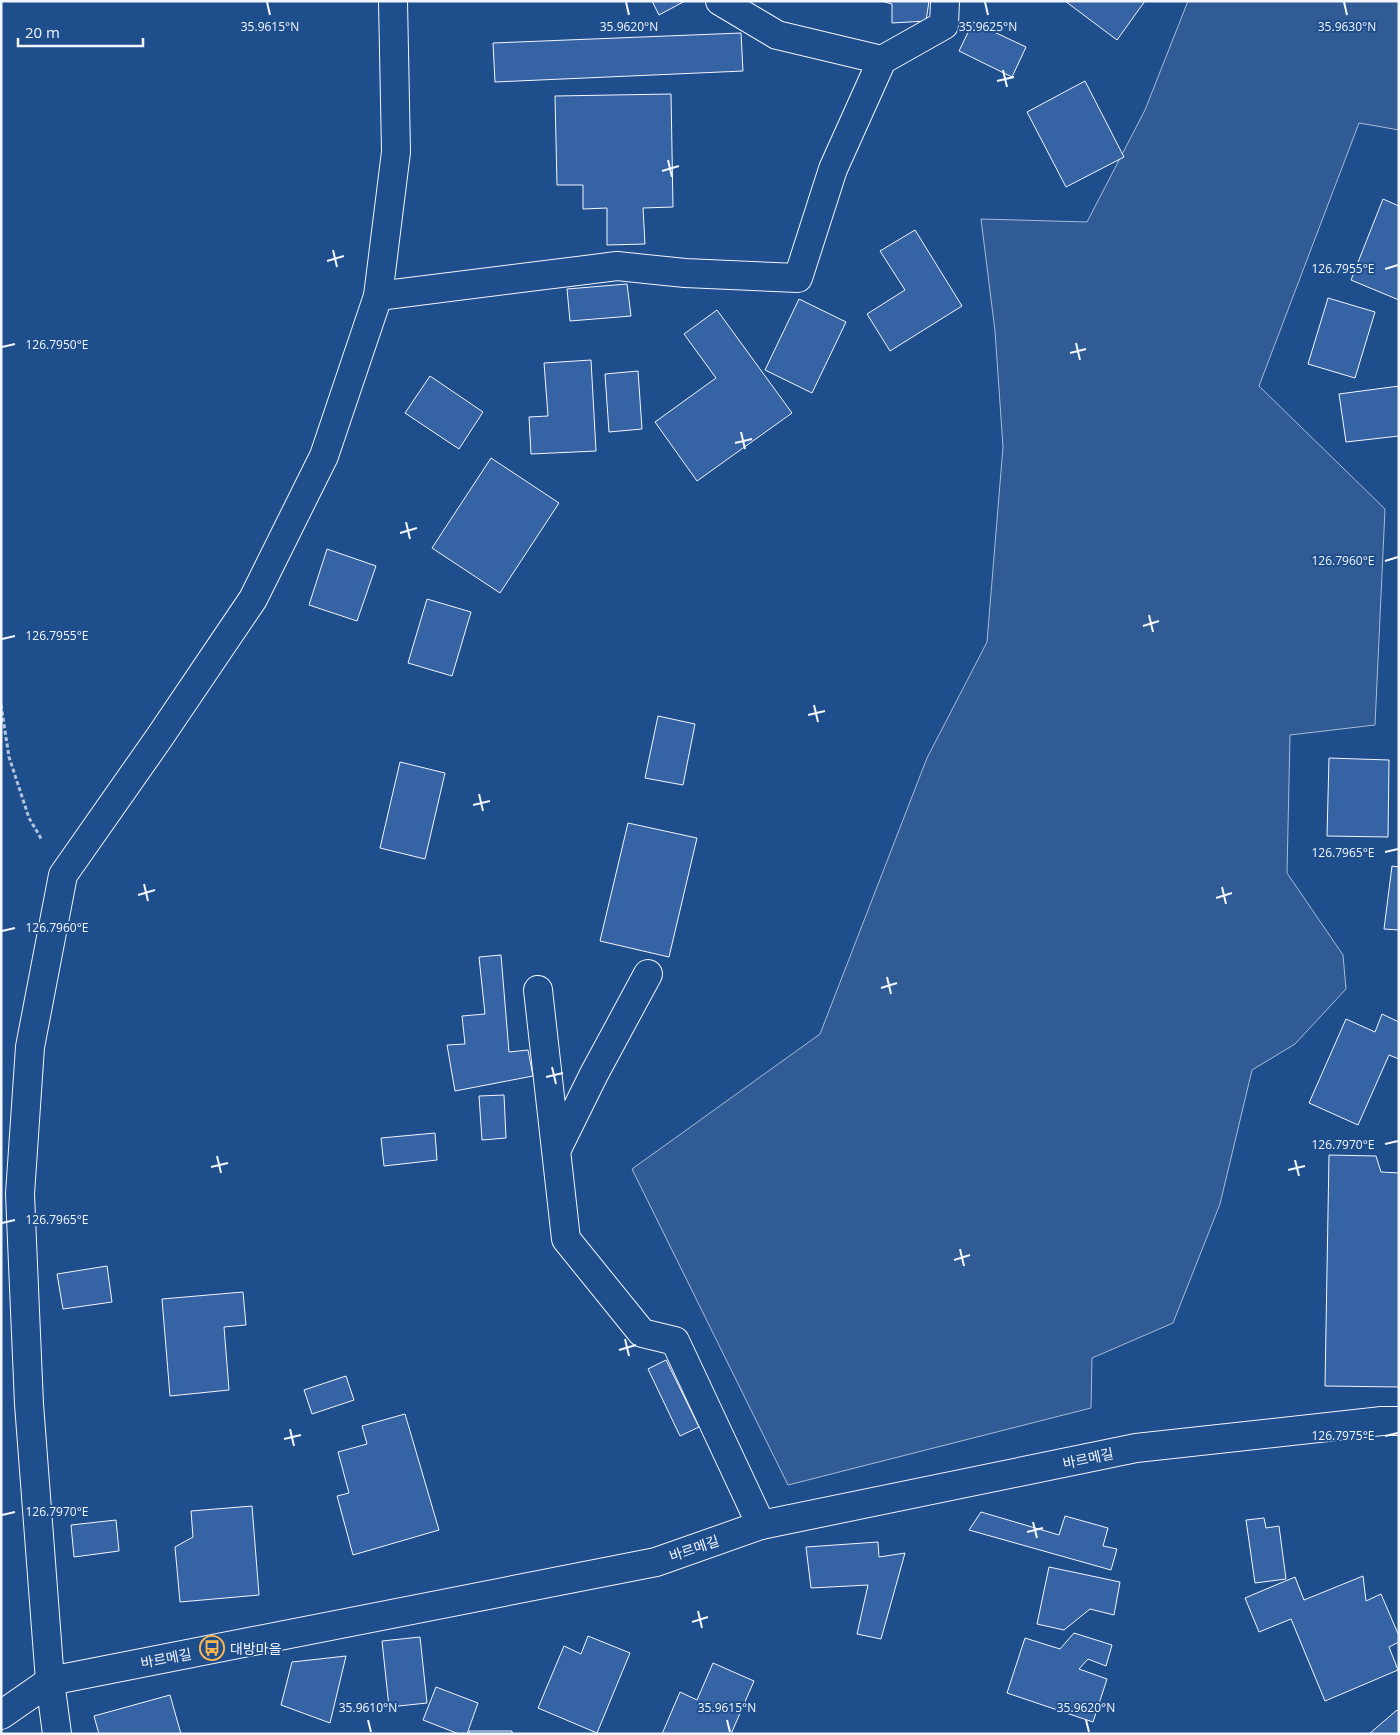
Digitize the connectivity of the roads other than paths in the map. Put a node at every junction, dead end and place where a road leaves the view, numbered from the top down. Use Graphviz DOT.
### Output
graph roads {
  1 [pos="393,1"];
  2 [pos="720,1"];
  3 [pos="945,1"];
  4 [pos="882,60"];
  5 [pos="378,296"];
  6 [pos="648,974"];
  7 [pos="538,990"];
  8 [pos="556,1151"];
  9 [pos="1399,1421"];
  10 [pos="761,1525"];
  11 [pos="50,1681"];
  12 [pos="1,1715"];
  13 [pos="57,1734"];
  1 -- 5 [label="street"];
  2 -- 4 [label="street"];
  3 -- 4 [label="street"];
  4 -- 5 [label="street"];
  5 -- 11 [label="street"];
  6 -- 8 [label="street"];
  7 -- 8 [label="street"];
  8 -- 10 [label="street"];
  9 -- 10 [label="street, 바르메길"];
  10 -- 11 [label="street, 바르메길"];
  11 -- 12 [label="street, 바르메길"];
  11 -- 13 [label="street"];
}
